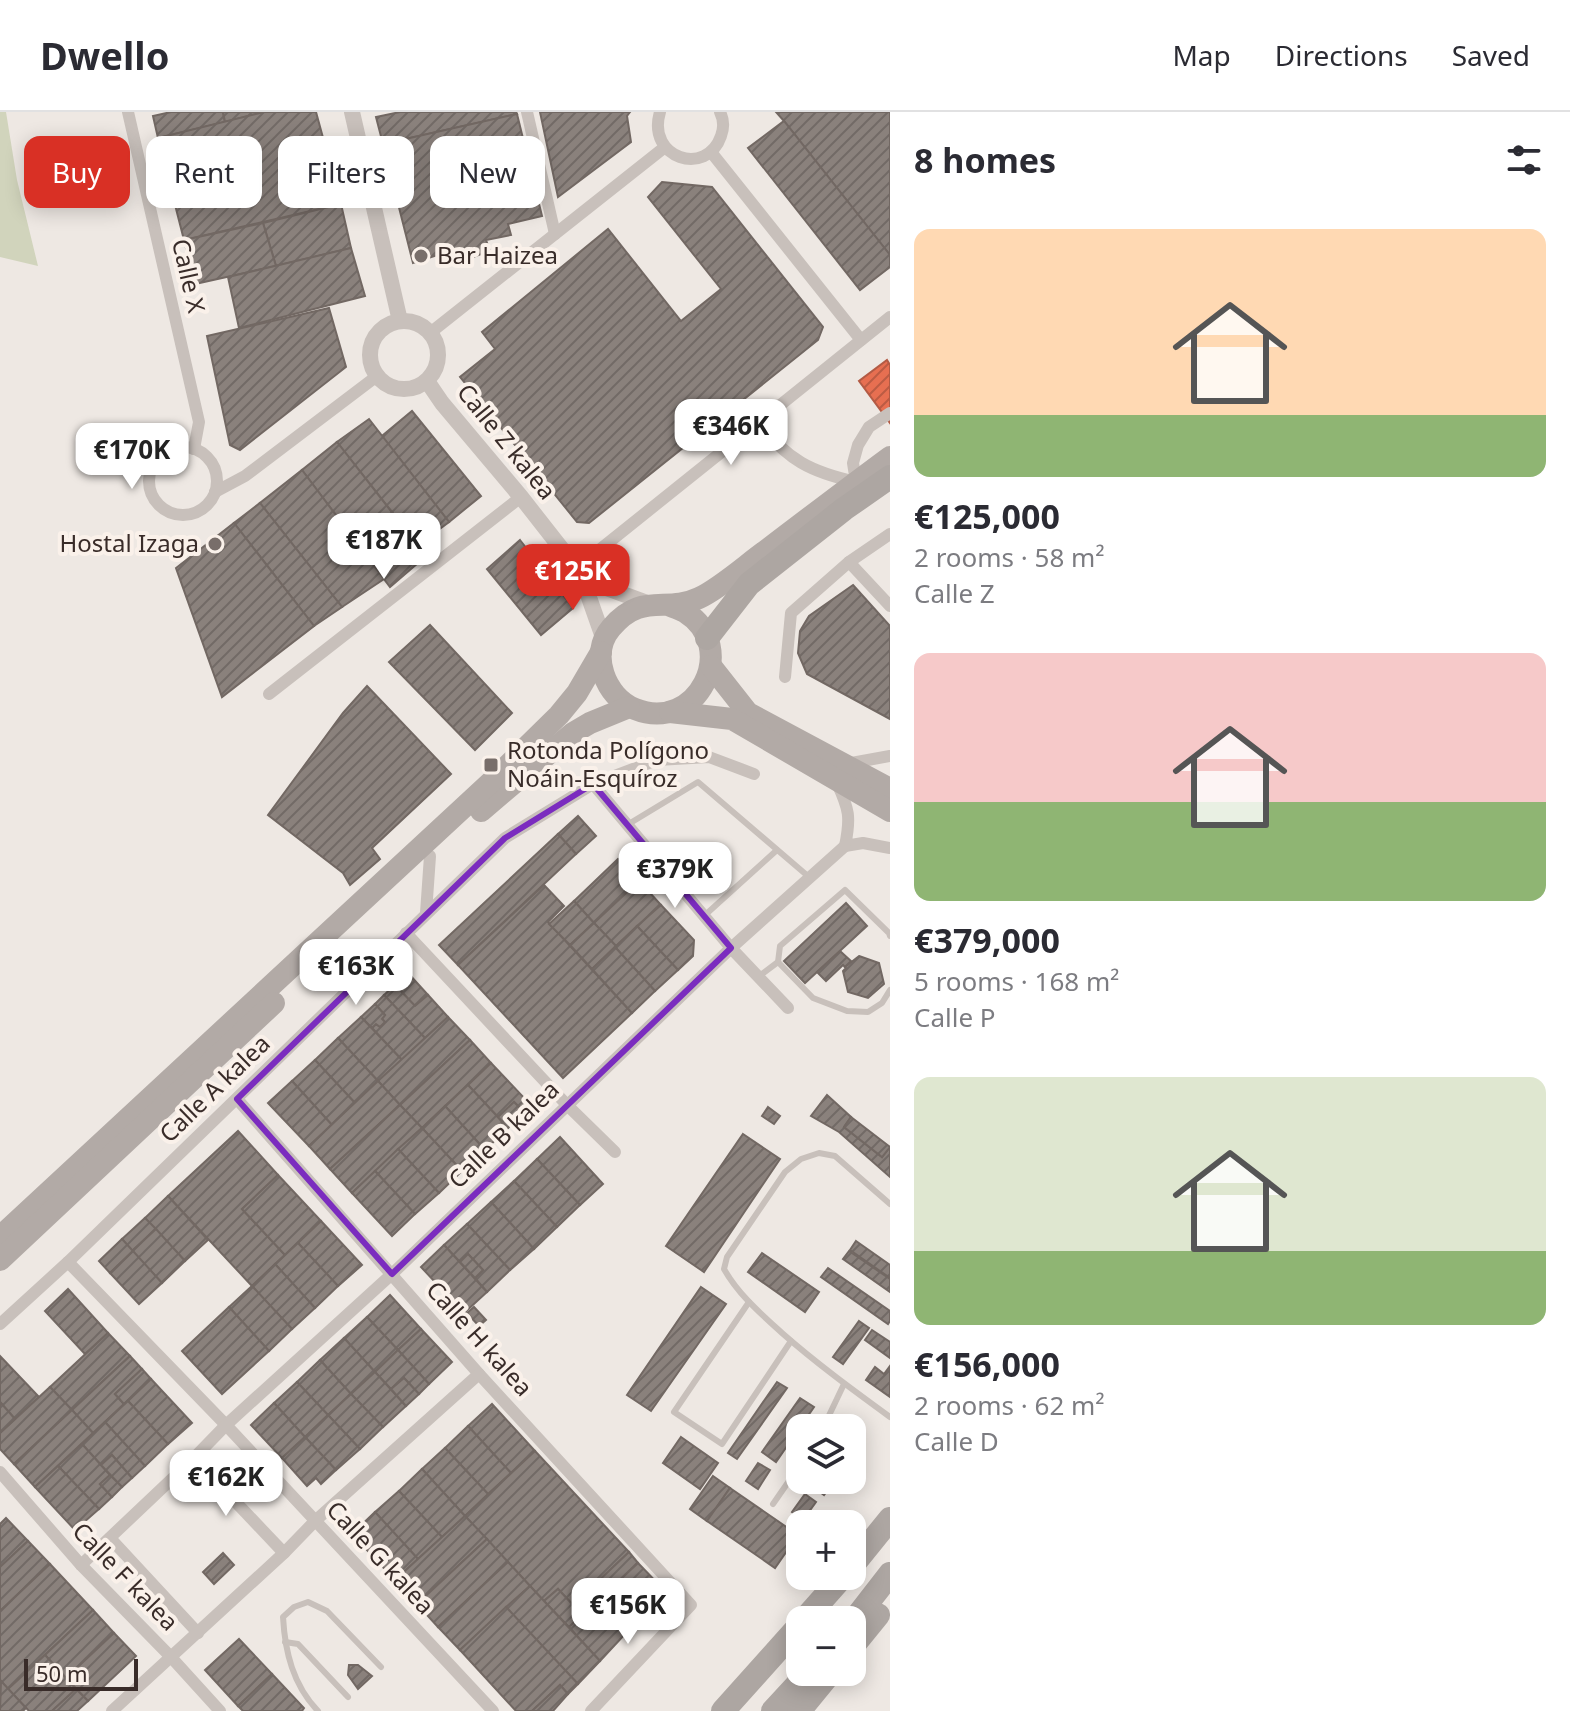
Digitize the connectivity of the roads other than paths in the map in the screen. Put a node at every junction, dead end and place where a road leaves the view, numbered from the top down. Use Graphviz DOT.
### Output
graph roads {
  1 [pos="128,112"];
  2 [pos="352,112"];
  3 [pos="527,112"];
  4 [pos="660,112"];
  5 [pos="720,112"];
  6 [pos="665,147"];
  7 [pos="711,152"];
  8 [pos="555,234"];
  9 [pos="890,317"];
  10 [pos="400,321"];
  11 [pos="430,333"];
  12 [pos="861,340"];
  13 [pos="377,376"];
  14 [pos="427,381"];
  15 [pos="890,413"];
  16 [pos="758,422"];
  17 [pos="194,449"];
  18 [pos="890,457"];
  19 [pos="890,477"];
  20 [pos="856,482"];
  21 [pos="215,492"];
  22 [pos="521,497"];
  23 [pos="890,534"];
  24 [pos="849,562"];
  25 [pos="579,571"];
  26 [pos="659,604"];
  27 [pos="890,606"];
  28 [pos="707,638"];
  29 [pos="603,646"];
  30 [pos="711,666"];
  31 [pos="785,677"];
  32 [pos="269,694"];
  33 [pos="629,707"];
  34 [pos="669,712"];
  35 [pos="890,756"];
  36 [pos="840,772"];
  37 [pos="754,774"];
  38 [pos="593,784"];
  39 [pos="890,789"];
  40 [pos="890,811"];
  41 [pos="627,825"];
  42 [pos="845,846"];
  43 [pos="890,848"];
  44 [pos="777,850"];
  45 [pos="430,856"];
  46 [pos="809,877"];
  47 [pos="426,913"];
  48 [pos="704,916"];
  49 [pos="406,933"];
  50 [pos="890,936"];
  51 [pos="731,948"];
  52 [pos="778,962"];
  53 [pos="758,977"];
  54 [pos="890,990"];
  55 [pos="788,1008"];
  56 [pos="237,1099"];
  57 [pos="567,1105"];
  58 [pos="615,1152"];
  59 [pos="890,1204"];
  60 [pos="33,1207"];
  61 [pos="0,1225"];
  62 [pos="0,1237"];
  63 [pos="0,1260"];
  64 [pos="68,1262"];
  65 [pos="392,1274"];
  66 [pos="749,1302"];
  67 [pos="0,1324"];
  68 [pos="791,1341"];
  69 [pos="479,1374"];
  70 [pos="844,1384"];
  71 [pos="830,1414"];
  72 [pos="890,1417"];
  73 [pos="226,1425"];
  74 [pos="194,1458"];
  75 [pos="0,1472"];
  76 [pos="786,1485"];
  77 [pos="773,1504"];
  78 [pos="890,1519"];
  79 [pos="315,1521"];
  80 [pos="110,1538"];
  81 [pos="866,1549"];
  82 [pos="284,1553"];
  83 [pos="81,1565"];
  84 [pos="890,1574"];
  85 [pos="831,1590"];
  86 [pos="890,1600"];
  87 [pos="816,1606"];
  88 [pos="865,1606"];
  89 [pos="866,1630"];
  90 [pos="198,1633"];
  91 [pos="786,1641"];
  92 [pos="285,1642"];
  93 [pos="170,1656"];
  94 [pos="381,1667"];
  95 [pos="796,1686"];
  96 [pos="820,1686"];
  97 [pos="348,1697"];
  98 [pos="112,1711"];
  99 [pos="220,1711"];
  100 [pos="318,1711"];
  101 [pos="493,1711"];
  102 [pos="591,1711"];
  103 [pos="723,1711"];
  104 [pos="773,1711"];
  105 [pos="799,1711"];
  1 -- 17 [label="street, Calle X"];
  2 -- 10 [label="street"];
  3 -- 8 [label="street"];
  4 -- 6 [label="street"];
  5 -- 7 [label="street"];
  6 -- 7 [label="street"];
  6 -- 8 [label="street"];
  7 -- 12 [label="street"];
  8 -- 11 [label="street"];
  9 -- 12 [label="street"];
  10 -- 11 [label="street"];
  10 -- 13 [label="street"];
  11 -- 14 [label="street"];
  12 -- 16 [label="street"];
  13 -- 14 [label="street"];
  13 -- 21 [label="street"];
  14 -- 22 [label="street, Calle Z kalea"];
  15 -- 20 [label="street"];
  16 -- 20 [label="street"];
  16 -- 25 [label="street"];
  17 -- 21 [label="street"];
  17 -- 21 [label="street"];
  18 -- 20 [label="highway"];
  19 -- 28 [label="highway"];
  20 -- 26 [label="highway"];
  22 -- 25 [label="street, Calle Z kalea"];
  22 -- 32 [label="street"];
  23 -- 24 [label="street"];
  24 -- 27 [label="street"];
  24 -- 31 [label="street"];
  25 -- 26 [label="street"];
  25 -- 29 [label="street"];
  26 -- 28 [label="highway"];
  26 -- 29 [label="highway"];
  28 -- 30 [label="highway"];
  29 -- 33 [label="highway"];
  29 -- 60 [label="highway"];
  30 -- 34 [label="highway"];
  30 -- 36 [label="highway"];
  33 -- 34 [label="highway"];
  33 -- 45 [label="highway"];
  34 -- 36 [label="highway"];
  35 -- 36 [label="street"];
  36 -- 39 [label="highway"];
  36 -- 40 [label="highway"];
  36 -- 42 [label="street"];
  37 -- 38 [label="street, Calle A kalea"];
  38 -- 41 [label="street"];
  38 -- 47 [label="street, Calle A kalea"];
  41 -- 44 [label="lane"];
  41 -- 48 [label="street"];
  42 -- 43 [label="street"];
  42 -- 46 [label="street, Calle B kalea"];
  44 -- 46 [label="lane"];
  44 -- 48 [label="lane"];
  45 -- 47 [label="street"];
  45 -- 63 [label="highway"];
  46 -- 51 [label="street, Calle B kalea"];
  47 -- 49 [label="street, Calle A kalea"];
  48 -- 51 [label="street"];
  49 -- 56 [label="street, Calle A kalea"];
  49 -- 57 [label="street"];
  50 -- 52 [label="lane"];
  51 -- 53 [label="street"];
  51 -- 57 [label="street, Calle B kalea"];
  52 -- 53 [label="lane"];
  52 -- 54 [label="lane"];
  53 -- 55 [label="street"];
  56 -- 64 [label="street, Calle A kalea"];
  56 -- 65 [label="street, Calle H kalea"];
  57 -- 58 [label="street"];
  57 -- 65 [label="street, Calle B kalea"];
  59 -- 66 [label="lane"];
  60 -- 61 [label="highway"];
  60 -- 62 [label="highway"];
  64 -- 67 [label="street, Calle A kalea"];
  64 -- 73 [label="street, Calle G kalea"];
  65 -- 69 [label="street, Calle H kalea"];
  65 -- 73 [label="street, Calle B kalea"];
  66 -- 68 [label="lane"];
  66 -- 68 [label="lane"];
  68 -- 70 [label="lane"];
  69 -- 79 [label="street"];
  69 -- 102 [label="street, Calle H kalea"];
  70 -- 71 [label="lane"];
  70 -- 72 [label="lane"];
  73 -- 74 [label="street, Calle B kalea"];
  73 -- 79 [label="street, Calle G kalea"];
  74 -- 80 [label="street, Calle B kalea"];
  74 -- 82 [label="street"];
  75 -- 83 [label="street, Calle F kalea"];
  76 -- 77 [label="lane"];
  78 -- 81 [label="highway"];
  79 -- 82 [label="street"];
  79 -- 101 [label="street, Calle G kalea"];
  80 -- 83 [label="street, Calle B kalea"];
  80 -- 90 [label="street"];
  82 -- 90 [label="street"];
  83 -- 93 [label="street, Calle F kalea"];
  84 -- 88 [label="highway"];
  85 -- 87 [label="highway"];
  86 -- 89 [label="highway"];
  90 -- 93 [label="street"];
  91 -- 103 [label="highway"];
  92 -- 94 [label="lane"];
  92 -- 97 [label="lane"];
  92 -- 100 [label="lane"];
  93 -- 98 [label="street"];
  93 -- 99 [label="street, Calle F kalea"];
  95 -- 104 [label="highway"];
  96 -- 105 [label="highway"];
}
